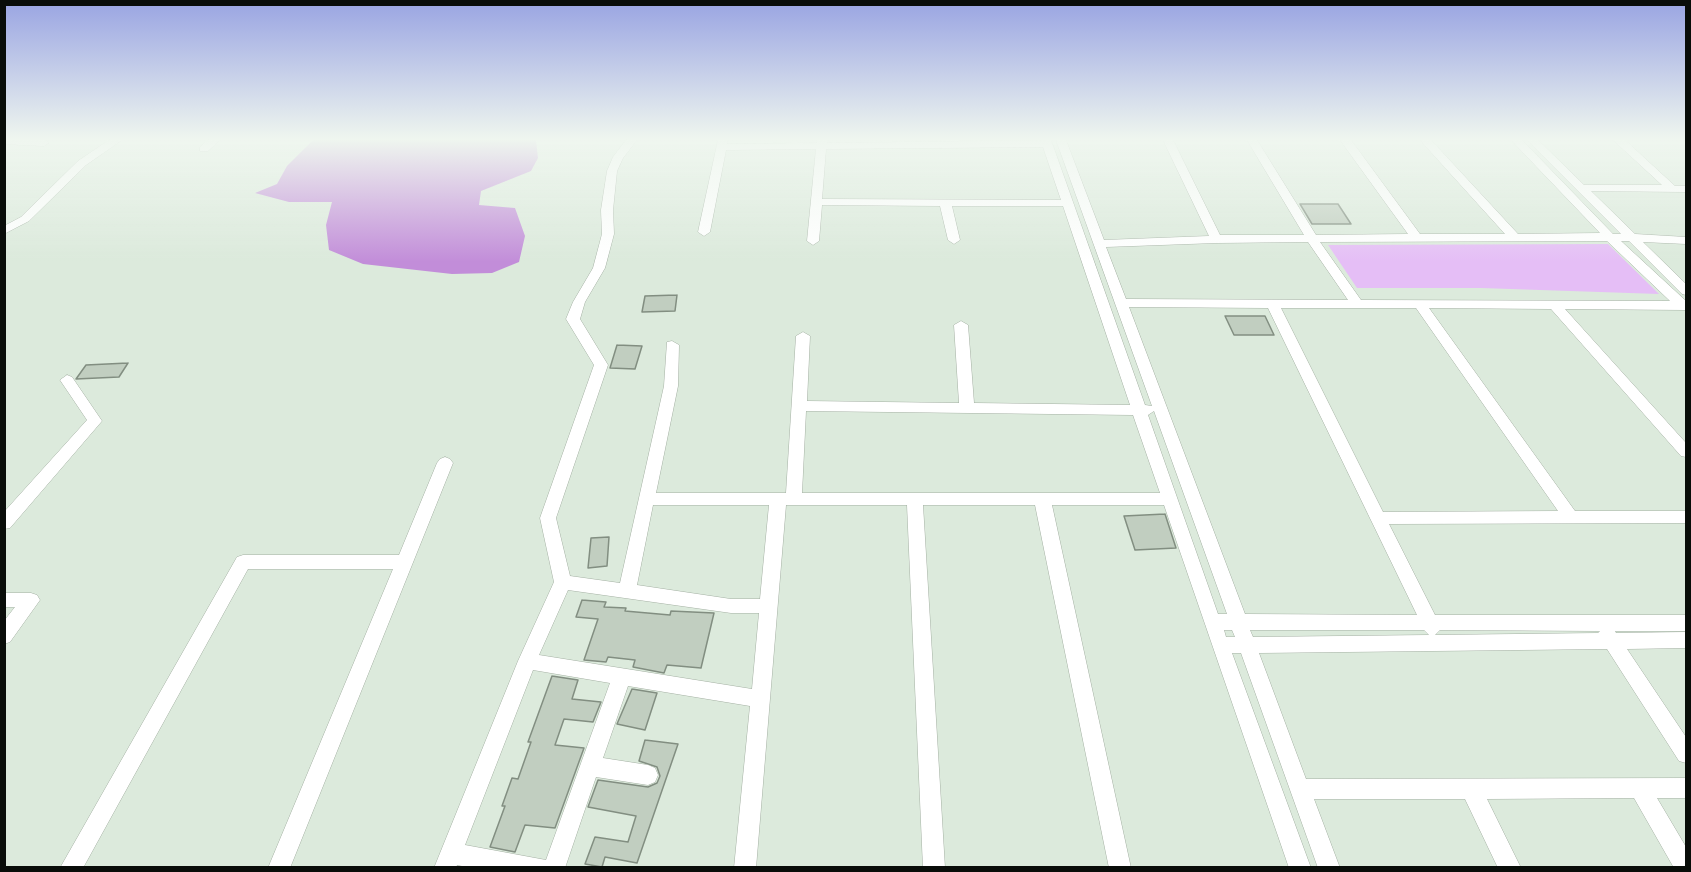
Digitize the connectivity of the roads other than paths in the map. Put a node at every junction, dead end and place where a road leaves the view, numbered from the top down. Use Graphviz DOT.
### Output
graph roads {
  1 [pos="65,181"];
  2 [pos="611,181"];
  3 [pos="715,181"];
  4 [pos="818,181"];
  5 [pos="1062,181"];
  6 [pos="1069,181"];
  7 [pos="1188,181"];
  8 [pos="1277,181"];
  9 [pos="1375,181"];
  10 [pos="1462,181"];
  11 [pos="1555,181"];
  12 [pos="1574,181"];
  13 [pos="1663,181"];
  14 [pos="1581,188"];
  15 [pos="1672,189"];
  16 [pos="1686,189"];
  17 [pos="815,202"];
  18 [pos="945,202"];
  19 [pos="1069,203"];
  20 [pos="4,231"];
  21 [pos="704,232"];
  22 [pos="1514,237"];
  23 [pos="1610,237"];
  24 [pos="1630,237"];
  25 [pos="1417,238"];
  26 [pos="1216,239"];
  27 [pos="954,240"];
  28 [pos="1313,240"];
  29 [pos="1686,240"];
  30 [pos="813,241"];
  31 [pos="1099,244"];
  32 [pos="1686,291"];
  33 [pos="1121,303"];
  34 [pos="1272,303"];
  35 [pos="1357,303"];
  36 [pos="1419,303"];
  37 [pos="1553,303"];
  38 [pos="1685,306"];
  39 [pos="961,325"];
  40 [pos="803,336"];
  41 [pos="672,345"];
  42 [pos="67,380"];
  43 [pos="799,406"];
  44 [pos="967,408"];
  45 [pos="1140,410"];
  46 [pos="1160,410"];
  47 [pos="1686,452"];
  48 [pos="446,463"];
  49 [pos="1042,498"];
  50 [pos="647,499"];
  51 [pos="1171,499"];
  52 [pos="786,500"];
  53 [pos="915,501"];
  54 [pos="1570,516"];
  55 [pos="1686,517"];
  56 [pos="1380,518"];
  57 [pos="4,523"];
  58 [pos="405,562"];
  59 [pos="563,582"];
  60 [pos="627,591"];
  61 [pos="4,600"];
  62 [pos="768,606"];
  63 [pos="1212,622"];
  64 [pos="1238,622"];
  65 [pos="1430,622"];
  66 [pos="1600,623"];
  67 [pos="1686,623"];
  68 [pos="4,636"];
  69 [pos="1610,639"];
  70 [pos="1686,640"];
  71 [pos="1438,642"];
  72 [pos="1220,645"];
  73 [pos="1246,645"];
  74 [pos="527,662"];
  75 [pos="622,676"];
  76 [pos="759,699"];
  77 [pos="1686,754"];
  78 [pos="590,766"];
  79 [pos="648,774"];
  80 [pos="1638,788"];
  81 [pos="1686,788"];
  82 [pos="1300,789"];
  83 [pos="1471,789"];
  84 [pos="448,860"];
  85 [pos="71,867"];
  86 [pos="279,867"];
  87 [pos="538,867"];
  88 [pos="554,867"];
  89 [pos="745,867"];
  90 [pos="934,867"];
  91 [pos="1119,867"];
  92 [pos="1300,867"];
  93 [pos="1329,867"];
  94 [pos="1510,867"];
  95 [pos="1686,867"];
  1 -- 20 [label="street"];
  2 -- 59 [label="street"];
  3 -- 21 [label="street"];
  4 -- 17 [label="street"];
  5 -- 19 [label="street"];
  6 -- 31 [label="street"];
  7 -- 26 [label="street"];
  8 -- 28 [label="street"];
  9 -- 25 [label="street"];
  10 -- 22 [label="street"];
  11 -- 23 [label="street"];
  12 -- 14 [label="street"];
  13 -- 15 [label="street"];
  14 -- 15 [label="street"];
  14 -- 24 [label="street"];
  15 -- 16 [label="street"];
  17 -- 18 [label="street"];
  17 -- 30 [label="street"];
  18 -- 19 [label="street"];
  18 -- 27 [label="street"];
  19 -- 45 [label="street"];
  22 -- 23 [label="street"];
  22 -- 25 [label="street"];
  23 -- 24 [label="street"];
  23 -- 38 [label="street"];
  24 -- 29 [label="street"];
  24 -- 32 [label="street"];
  25 -- 28 [label="street"];
  26 -- 28 [label="street"];
  26 -- 31 [label="street"];
  28 -- 35 [label="street"];
  31 -- 33 [label="street"];
  33 -- 34 [label="street"];
  33 -- 46 [label="street"];
  34 -- 35 [label="street"];
  34 -- 56 [label="street"];
  35 -- 36 [label="street"];
  36 -- 37 [label="street"];
  36 -- 54 [label="street"];
  37 -- 38 [label="street"];
  37 -- 47 [label="street"];
  39 -- 44 [label="street"];
  40 -- 43 [label="street"];
  41 -- 50 [label="street"];
  42 -- 57 [label="street"];
  43 -- 44 [label="street"];
  43 -- 52 [label="street"];
  44 -- 45 [label="street"];
  45 -- 46 [label="street"];
  45 -- 51 [label="street"];
  46 -- 64 [label="street"];
  48 -- 58 [label="street"];
  49 -- 51 [label="street"];
  49 -- 53 [label="street"];
  49 -- 91 [label="street"];
  50 -- 52 [label="street"];
  50 -- 60 [label="street"];
  51 -- 63 [label="street"];
  52 -- 53 [label="street"];
  52 -- 62 [label="street"];
  53 -- 90 [label="street"];
  54 -- 55 [label="street"];
  54 -- 56 [label="street"];
  56 -- 65 [label="street"];
  58 -- 85 [label="street"];
  58 -- 86 [label="street"];
  59 -- 60 [label="street"];
  59 -- 74 [label="street"];
  60 -- 62 [label="street"];
  61 -- 68 [label="street"];
  62 -- 76 [label="street"];
  63 -- 64 [label="street"];
  63 -- 72 [label="street"];
  64 -- 65 [label="street"];
  64 -- 73 [label="street"];
  65 -- 66 [label="street"];
  65 -- 71 [label="street"];
  66 -- 67 [label="street"];
  66 -- 69 [label="street"];
  69 -- 70 [label="street"];
  69 -- 71 [label="street"];
  69 -- 77 [label="street"];
  71 -- 73 [label="street"];
  72 -- 73 [label="street"];
  72 -- 92 [label="street"];
  73 -- 82 [label="street"];
  74 -- 75 [label="street"];
  74 -- 84 [label="street"];
  75 -- 76 [label="street"];
  75 -- 78 [label="street"];
  76 -- 89 [label="street"];
  78 -- 79 [label="street"];
  78 -- 88 [label="street"];
  80 -- 81 [label="street"];
  80 -- 83 [label="street"];
  80 -- 95 [label="street"];
  82 -- 83 [label="street"];
  82 -- 93 [label="street"];
  83 -- 94 [label="street"];
  84 -- 87 [label="street"];
}
